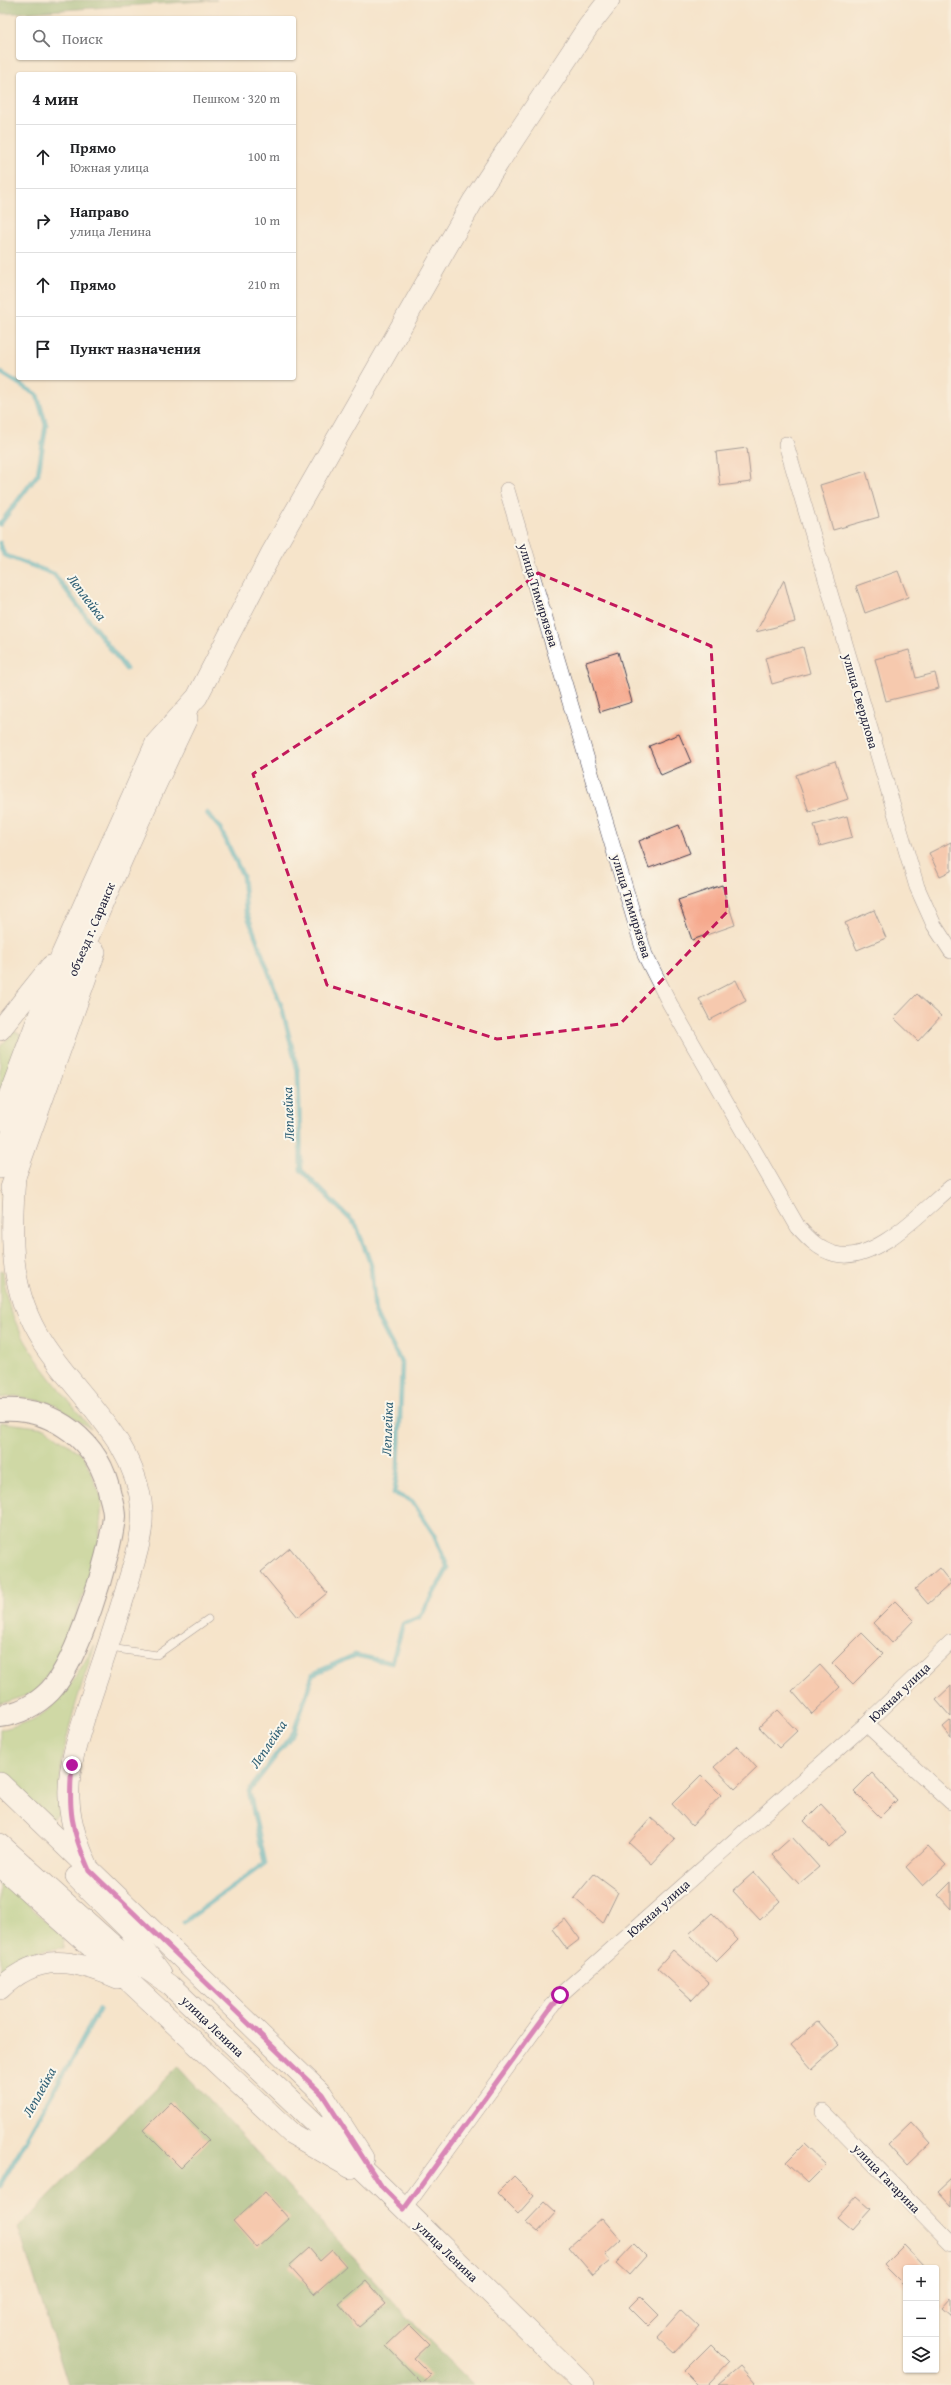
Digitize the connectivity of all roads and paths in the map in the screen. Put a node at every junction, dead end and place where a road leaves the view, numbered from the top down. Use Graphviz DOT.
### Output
graph roads {
  1 [pos="609,0"];
  2 [pos="786,444"];
  3 [pos="507,490"];
  4 [pos="197,697"];
  5 [pos="951,951"];
  6 [pos="62,954"];
  7 [pos="0,1030"];
  8 [pos="0,1120"];
  9 [pos="8,1172"];
  10 [pos="951,1186"];
  11 [pos="0,1218"];
  12 [pos="0,1410"];
  13 [pos="208,1619"];
  14 [pos="951,1642"];
  15 [pos="107,1647"];
  16 [pos="0,1716"];
  17 [pos="866,1724"];
  18 [pos="0,1783"];
  19 [pos="951,1802"];
  20 [pos="0,1803"];
  21 [pos="0,1844"];
  22 [pos="0,1866"];
  23 [pos="89,1870"];
  24 [pos="133,1985"];
  25 [pos="170,1985"];
  26 [pos="0,1989"];
  27 [pos="823,2112"];
  28 [pos="382,2187"];
  29 [pos="404,2209"];
  30 [pos="951,2243"];
  31 [pos="584,2385"];
  1 -- 4 [label="street"];
  2 -- 5 [label="street, улица Свердлова"];
  3 -- 10 [label="street, улица Тимирязева"];
  4 -- 6 [label="street"];
  4 -- 9 [label="street, объезд г. Саранск"];
  6 -- 7 [label="street"];
  6 -- 8 [label="street"];
  9 -- 11 [label="street"];
  9 -- 15 [label="street"];
  12 -- 16 [label="main road"];
  13 -- 15 [label="lane"];
  14 -- 17 [label="street, Южная улица"];
  15 -- 23 [label="street"];
  17 -- 19 [label="street"];
  17 -- 29 [label="street, Южная улица"];
  18 -- 23 [label="street"];
  20 -- 25 [label="street"];
  21 -- 25 [label="street"];
  22 -- 24 [label="street"];
  23 -- 28 [label="street"];
  24 -- 26 [label="street"];
  24 -- 28 [label="street"];
  25 -- 28 [label="street, улица Ленина"];
  27 -- 30 [label="street, улица Гагарина"];
  28 -- 29 [label="street, улица Ленина"];
  29 -- 31 [label="street, улица Ленина"];
}
